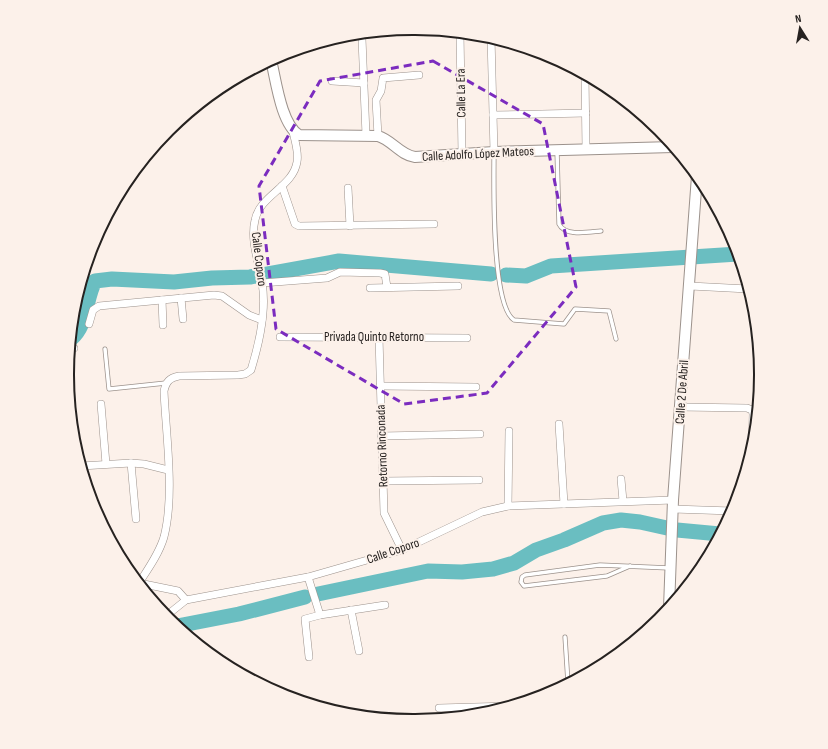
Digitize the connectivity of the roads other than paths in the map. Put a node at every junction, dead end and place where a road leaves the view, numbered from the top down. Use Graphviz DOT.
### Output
graph roads {
  1 [pos="460,38"];
  2 [pos="362,39"];
  3 [pos="491,45"];
  4 [pos="272,66"];
  5 [pos="419,75"];
  6 [pos="585,81"];
  7 [pos="332,82"];
  8 [pos="364,83"];
  9 [pos="586,114"];
  10 [pos="493,115"];
  11 [pos="293,132"];
  12 [pos="366,136"];
  13 [pos="378,136"];
  14 [pos="665,146"];
  15 [pos="586,149"];
  16 [pos="557,150"];
  17 [pos="494,152"];
  18 [pos="462,154"];
  19 [pos="282,186"];
  20 [pos="696,186"];
  21 [pos="348,188"];
  22 [pos="434,224"];
  23 [pos="350,226"];
  24 [pos="601,231"];
  25 [pos="262,283"];
  26 [pos="458,286"];
  27 [pos="690,286"];
  28 [pos="387,287"];
  29 [pos="370,288"];
  30 [pos="742,289"];
  31 [pos="181,298"];
  32 [pos="162,300"];
  33 [pos="184,319"];
  34 [pos="262,320"];
  35 [pos="90,324"];
  36 [pos="163,325"];
  37 [pos="280,337"];
  38 [pos="379,337"];
  39 [pos="467,338"];
  40 [pos="616,339"];
  41 [pos="105,349"];
  42 [pos="166,383"];
  43 [pos="380,386"];
  44 [pos="476,387"];
  45 [pos="101,404"];
  46 [pos="680,407"];
  47 [pos="752,410"];
  48 [pos="559,424"];
  49 [pos="509,431"];
  50 [pos="480,434"];
  51 [pos="381,436"];
  52 [pos="131,463"];
  53 [pos="106,464"];
  54 [pos="87,466"];
  55 [pos="168,470"];
  56 [pos="621,479"];
  57 [pos="479,480"];
  58 [pos="383,481"];
  59 [pos="623,501"];
  60 [pos="564,504"];
  61 [pos="673,504"];
  62 [pos="508,506"];
  63 [pos="725,510"];
  64 [pos="136,519"];
  65 [pos="402,550"];
  66 [pos="630,566"];
  67 [pos="670,568"];
  68 [pos="142,577"];
  69 [pos="308,577"];
  70 [pos="148,585"];
  71 [pos="669,598"];
  72 [pos="186,600"];
  73 [pos="385,605"];
  74 [pos="351,610"];
  75 [pos="171,612"];
  76 [pos="320,615"];
  77 [pos="565,637"];
  78 [pos="358,652"];
  79 [pos="309,657"];
  80 [pos="568,677"];
  81 [pos="439,708"];
  82 [pos="460,708"];
  83 [pos="474,708"];
  1 -- 18 [label="street, Calle La Era"];
  2 -- 8 [label="street"];
  3 -- 10 [label="street"];
  4 -- 11 [label="main road"];
  5 -- 13 [label="street"];
  6 -- 9 [label="street"];
  7 -- 8 [label="street"];
  8 -- 12 [label="street"];
  9 -- 10 [label="street"];
  9 -- 15 [label="street"];
  10 -- 17 [label="street"];
  11 -- 12 [label="main road, Calle Adolfo López Mateos"];
  11 -- 19 [label="street, Calle Coporo"];
  12 -- 13 [label="main road, Calle Adolfo López Mateos"];
  13 -- 18 [label="main road, Calle Adolfo López Mateos"];
  14 -- 15 [label="main road, Calle Adolfo López Mateos"];
  15 -- 16 [label="main road, Calle Adolfo López Mateos"];
  16 -- 17 [label="main road, Calle Adolfo López Mateos"];
  16 -- 24 [label="lane"];
  17 -- 18 [label="main road, Calle Adolfo López Mateos"];
  17 -- 40 [label="lane"];
  19 -- 23 [label="street"];
  19 -- 25 [label="street, Calle Coporo"];
  20 -- 27 [label="main road, Calle 2 De Abril"];
  21 -- 23 [label="street"];
  22 -- 23 [label="street"];
  25 -- 28 [label="street"];
  25 -- 34 [label="street, Calle Coporo"];
  26 -- 28 [label="street"];
  27 -- 30 [label="street"];
  27 -- 46 [label="main road, Calle 2 De Abril"];
  28 -- 29 [label="street"];
  31 -- 32 [label="street"];
  31 -- 33 [label="street"];
  31 -- 34 [label="street"];
  32 -- 35 [label="street"];
  32 -- 36 [label="street"];
  34 -- 42 [label="street, Calle Coporo"];
  37 -- 38 [label="street, Privada Quinto Retorno"];
  38 -- 39 [label="street, Privada Quinto Retorno"];
  38 -- 43 [label="street, Retorno Rinconada"];
  41 -- 42 [label="lane"];
  42 -- 55 [label="street"];
  43 -- 44 [label="street"];
  43 -- 51 [label="street, Retorno Rinconada"];
  45 -- 53 [label="street"];
  46 -- 47 [label="street"];
  46 -- 61 [label="main road, Calle 2 De Abril"];
  48 -- 60 [label="street"];
  49 -- 62 [label="street"];
  50 -- 51 [label="street"];
  51 -- 58 [label="street, Retorno Rinconada"];
  52 -- 53 [label="street"];
  52 -- 55 [label="street"];
  52 -- 64 [label="street"];
  53 -- 54 [label="street"];
  55 -- 68 [label="street"];
  56 -- 59 [label="street"];
  57 -- 58 [label="street"];
  58 -- 65 [label="street, Retorno Rinconada"];
  59 -- 60 [label="street, Calle Coporo"];
  59 -- 61 [label="street, Calle Coporo"];
  60 -- 62 [label="street, Calle Coporo"];
  61 -- 63 [label="street, Calle Coporo"];
  61 -- 67 [label="main road, Calle 2 De Abril"];
  62 -- 65 [label="street, Calle Coporo"];
  65 -- 69 [label="street, Calle Coporo"];
  66 -- 66 [label="lane"];
  66 -- 67 [label="lane"];
  67 -- 71 [label="main road, Calle 2 De Abril"];
  69 -- 72 [label="street, Calle Coporo"];
  69 -- 76 [label="street"];
  70 -- 72 [label="street"];
  72 -- 75 [label="street"];
  73 -- 74 [label="street"];
  74 -- 76 [label="street"];
  74 -- 78 [label="street"];
  76 -- 79 [label="street"];
  77 -- 80 [label="lane"];
  81 -- 82 [label="street"];
  82 -- 83 [label="street"];
}
